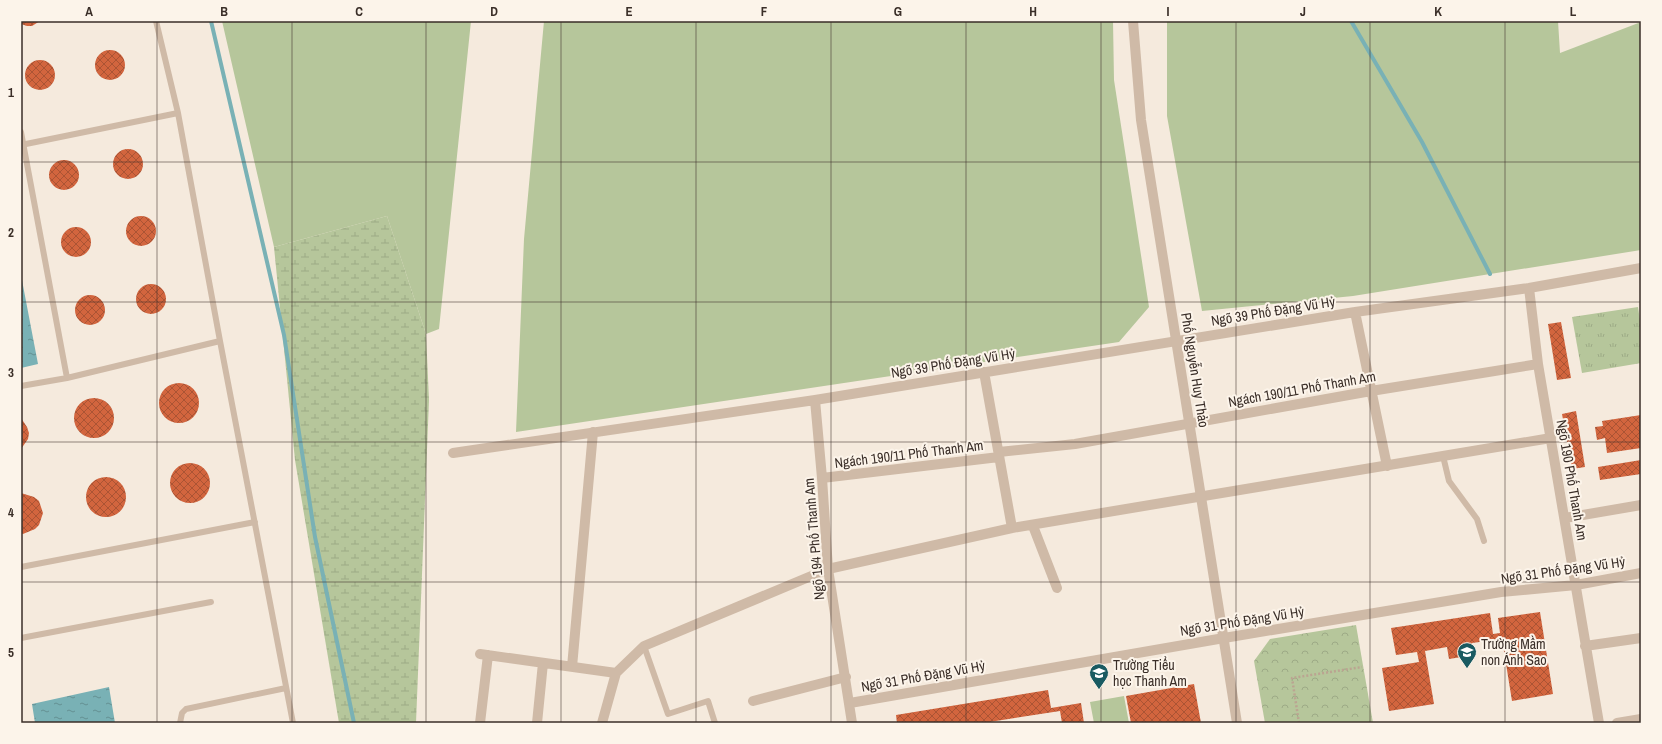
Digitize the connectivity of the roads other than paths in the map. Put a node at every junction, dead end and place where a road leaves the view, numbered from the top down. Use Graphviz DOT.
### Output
graph roads {
  1 [pos="156,21"];
  2 [pos="1133,21"];
  3 [pos="178,112"];
  4 [pos="21,132"];
  5 [pos="22,145"];
  6 [pos="1641,268"];
  7 [pos="1529,288"];
  8 [pos="1355,312"];
  9 [pos="220,341"];
  10 [pos="1176,341"];
  11 [pos="1538,364"];
  12 [pos="984,372"];
  13 [pos="67,378"];
  14 [pos="21,386"];
  15 [pos="1371,391"];
  16 [pos="815,400"];
  17 [pos="1189,424"];
  18 [pos="593,432"];
  19 [pos="1551,438"];
  20 [pos="453,453"];
  21 [pos="999,455"];
  22 [pos="1443,456"];
  23 [pos="1386,466"];
  24 [pos="822,478"];
  25 [pos="1201,497"];
  26 [pos="1641,505"];
  27 [pos="1565,518"];
  28 [pos="256,522"];
  29 [pos="1033,526"];
  30 [pos="1012,528"];
  31 [pos="1484,540"];
  32 [pos="21,567"];
  33 [pos="828,569"];
  34 [pos="1641,573"];
  35 [pos="1576,585"];
  36 [pos="1057,588"];
  37 [pos="211,602"];
  38 [pos="21,638"];
  39 [pos="1224,638"];
  40 [pos="1641,638"];
  41 [pos="644,646"];
  42 [pos="1585,646"];
  43 [pos="543,663"];
  44 [pos="572,667"];
  45 [pos="616,673"];
  46 [pos="846,676"];
  47 [pos="286,688"];
  48 [pos="753,701"];
  49 [pos="850,703"];
  50 [pos="1641,719"];
  51 [pos="180,723"];
  52 [pos="293,723"];
  53 [pos="480,723"];
  54 [pos="536,723"];
  55 [pos="602,723"];
  56 [pos="715,723"];
  57 [pos="852,723"];
  58 [pos="1237,723"];
  59 [pos="1599,723"];
  60 [pos="1617,723"];
  1 -- 3 [label="lane"];
  2 -- 10 [label="street, Phố Nguyễn Huy Thảo"];
  3 -- 5 [label="lane"];
  3 -- 9 [label="lane"];
  4 -- 5 [label="lane"];
  5 -- 13 [label="lane"];
  6 -- 7 [label="street, Ngõ 39 Phố Đặng Vũ Hỷ"];
  7 -- 8 [label="street, Ngõ 39 Phố Đặng Vũ Hỷ"];
  7 -- 11 [label="street, Ngõ 190 Phố Thanh Am"];
  8 -- 10 [label="street, Ngõ 39 Phố Đặng Vũ Hỷ"];
  8 -- 15 [label="street"];
  9 -- 13 [label="lane"];
  9 -- 28 [label="lane"];
  10 -- 12 [label="street, Ngõ 39 Phố Đặng Vũ Hỷ"];
  10 -- 17 [label="street, Phố Nguyễn Huy Thảo"];
  11 -- 15 [label="street, Ngách 190/11 Phố Thanh Am"];
  11 -- 19 [label="street, Ngõ 190 Phố Thanh Am"];
  12 -- 16 [label="street, Ngõ 39 Phố Đặng Vũ Hỷ"];
  12 -- 21 [label="street"];
  13 -- 14 [label="lane"];
  15 -- 17 [label="street, Ngách 190/11 Phố Thanh Am"];
  15 -- 23 [label="street"];
  16 -- 18 [label="street, Ngõ 39 Phố Đặng Vũ Hỷ"];
  16 -- 24 [label="street, Ngõ 194 Phố Thanh Am"];
  17 -- 21 [label="street, Ngách 190/11 Phố Thanh Am"];
  17 -- 25 [label="street, Phố Nguyễn Huy Thảo"];
  18 -- 20 [label="street, Ngõ 39 Phố Đặng Vũ Hỷ"];
  18 -- 44 [label="street"];
  19 -- 22 [label="street"];
  19 -- 27 [label="street, Ngõ 190 Phố Thanh Am"];
  21 -- 24 [label="street, Ngách 190/11 Phố Thanh Am"];
  21 -- 30 [label="street"];
  22 -- 23 [label="street"];
  22 -- 31 [label="lane"];
  23 -- 25 [label="street"];
  24 -- 33 [label="street, Ngõ 194 Phố Thanh Am"];
  25 -- 29 [label="street"];
  25 -- 39 [label="street, Phố Nguyễn Huy Thảo"];
  26 -- 27 [label="street"];
  27 -- 35 [label="street, Ngõ 190 Phố Thanh Am"];
  28 -- 32 [label="lane"];
  28 -- 47 [label="lane"];
  29 -- 30 [label="street"];
  29 -- 36 [label="street"];
  30 -- 33 [label="street"];
  33 -- 41 [label="street"];
  33 -- 46 [label="street, Ngõ 194 Phố Thanh Am"];
  34 -- 35 [label="street, Ngõ 31 Phố Đặng Vũ Hỷ"];
  35 -- 39 [label="street, Ngõ 31 Phố Đặng Vũ Hỷ"];
  35 -- 42 [label="street, Ngõ 190 Phố Thanh Am"];
  37 -- 38 [label="lane"];
  39 -- 49 [label="street, Ngõ 31 Phố Đặng Vũ Hỷ"];
  39 -- 58 [label="street, Phố Nguyễn Huy Thảo"];
  40 -- 42 [label="street"];
  41 -- 45 [label="street"];
  41 -- 56 [label="lane"];
  42 -- 59 [label="street, Ngõ 190 Phố Thanh Am"];
  43 -- 44 [label="street"];
  43 -- 53 [label="street"];
  43 -- 54 [label="street"];
  44 -- 45 [label="street"];
  45 -- 55 [label="street"];
  46 -- 48 [label="street"];
  46 -- 49 [label="street, Ngõ 194 Phố Thanh Am"];
  47 -- 51 [label="lane"];
  47 -- 52 [label="lane"];
  49 -- 57 [label="street, Ngõ 194 Phố Thanh Am"];
  50 -- 60 [label="street"];
}
